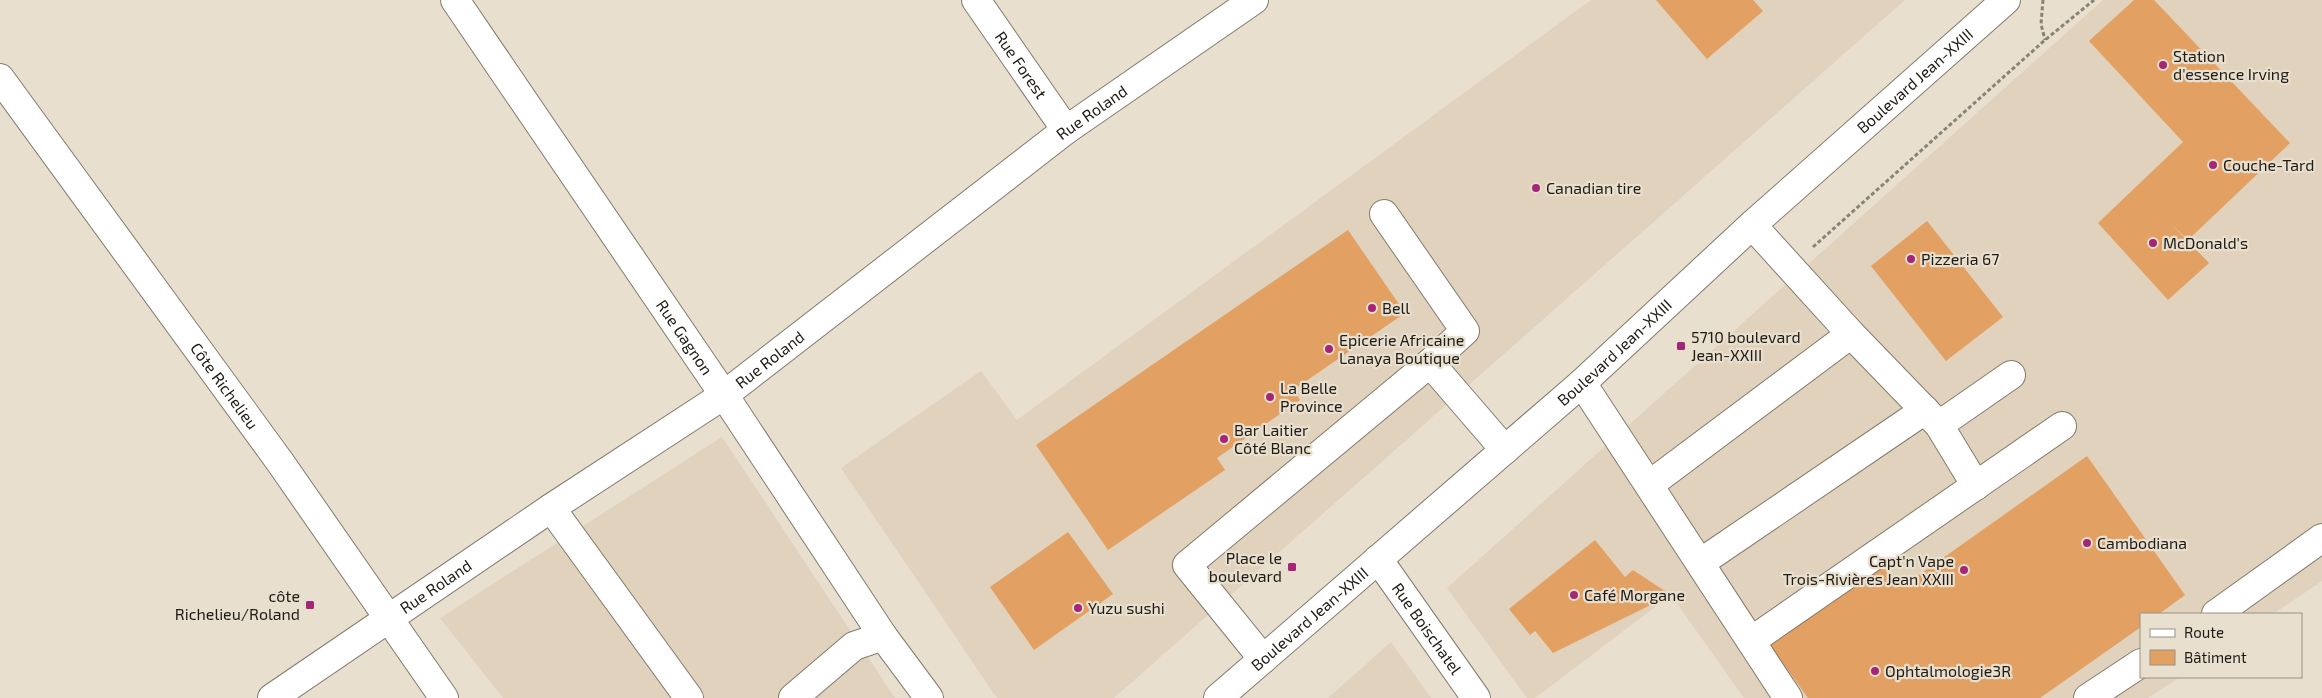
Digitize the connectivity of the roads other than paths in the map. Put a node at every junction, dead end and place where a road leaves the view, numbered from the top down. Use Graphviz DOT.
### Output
graph roads {
  1 [pos="455,0"];
  2 [pos="976,0"];
  3 [pos="1254,0"];
  4 [pos="2006,0"];
  5 [pos="0,78"];
  6 [pos="1066,130"];
  7 [pos="1384,214"];
  8 [pos="1752,226"];
  9 [pos="1851,334"];
  10 [pos="1430,363"];
  11 [pos="2011,375"];
  12 [pos="1582,383"];
  13 [pos="724,395"];
  14 [pos="1932,418"];
  15 [pos="2062,426"];
  16 [pos="1505,450"];
  17 [pos="1649,485"];
  18 [pos="1976,486"];
  19 [pos="551,508"];
  20 [pos="2322,538"];
  21 [pos="1378,559"];
  22 [pos="1700,562"];
  23 [pos="2217,613"];
  24 [pos="388,618"];
  25 [pos="883,636"];
  26 [pos="1751,642"];
  27 [pos="1263,659"];
  28 [pos="2140,664"];
  29 [pos="272,698"];
  30 [pos="444,698"];
  31 [pos="689,698"];
  32 [pos="793,698"];
  33 [pos="929,698"];
  34 [pos="1218,698"];
  35 [pos="1476,698"];
  36 [pos="1788,698"];
  37 [pos="2088,698"];
  1 -- 13 [label="street, Rue Gagnon"];
  2 -- 6 [label="street, Rue Forest"];
  3 -- 6 [label="street, Rue Roland"];
  4 -- 8 [label="street, Boulevard Jean-XXIII"];
  5 -- 24 [label="street, Côte Richelieu"];
  6 -- 13 [label="street, Rue Roland"];
  7 -- 10 [label="street"];
  8 -- 9 [label="street"];
  8 -- 12 [label="street, Boulevard Jean-XXIII"];
  9 -- 14 [label="street"];
  9 -- 17 [label="street"];
  10 -- 16 [label="street"];
  10 -- 27 [label="street"];
  11 -- 14 [label="street"];
  12 -- 16 [label="street, Boulevard Jean-XXIII"];
  12 -- 17 [label="street"];
  13 -- 19 [label="street, Rue Roland"];
  13 -- 25 [label="street, Rue Gagnon"];
  14 -- 18 [label="street"];
  14 -- 22 [label="street"];
  15 -- 18 [label="street"];
  16 -- 21 [label="street, Boulevard Jean-XXIII"];
  17 -- 22 [label="street"];
  18 -- 26 [label="street"];
  19 -- 24 [label="street, Rue Roland"];
  19 -- 31 [label="street"];
  20 -- 23 [label="street"];
  21 -- 27 [label="street, Boulevard Jean-XXIII"];
  21 -- 35 [label="street, Rue Boischatel"];
  22 -- 26 [label="street"];
  24 -- 29 [label="street, Rue Roland"];
  24 -- 30 [label="street, Côte Richelieu"];
  25 -- 32 [label="street"];
  25 -- 33 [label="street, Rue Gagnon"];
  26 -- 36 [label="street"];
  27 -- 34 [label="street, Boulevard Jean-XXIII"];
  28 -- 37 [label="street"];
}
